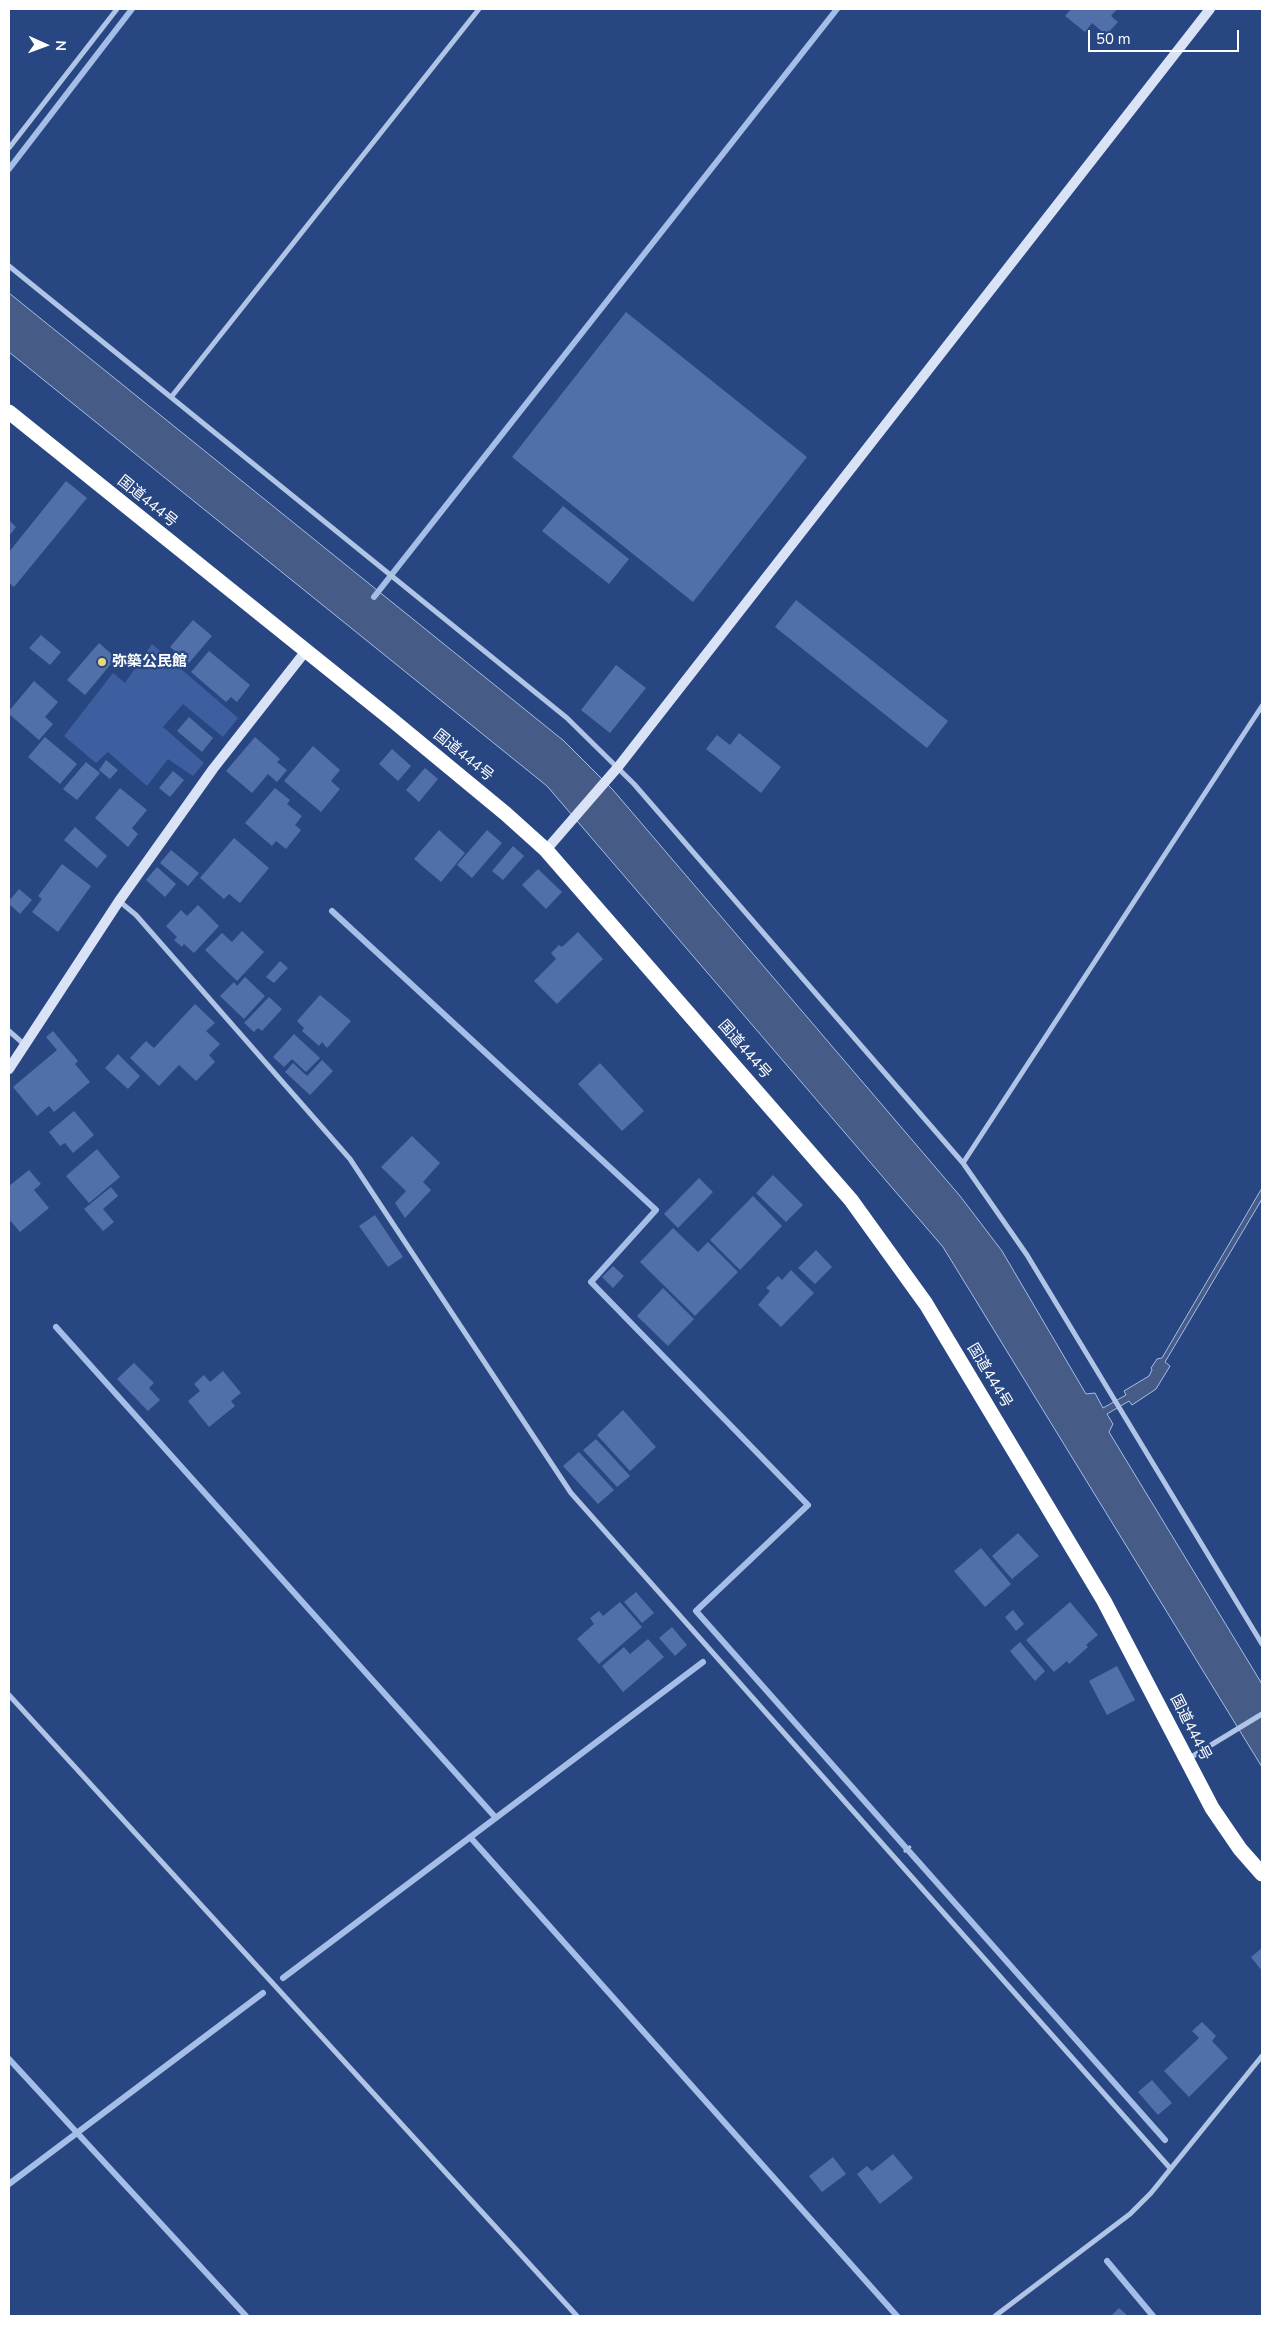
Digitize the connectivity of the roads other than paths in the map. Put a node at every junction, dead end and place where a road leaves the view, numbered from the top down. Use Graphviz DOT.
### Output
graph roads {
  1 [pos="117,9"];
  2 [pos="479,9"];
  3 [pos="1210,9"];
  4 [pos="9,148"];
  5 [pos="9,266"];
  6 [pos="172,396"];
  7 [pos="9,412"];
  8 [pos="305,652"];
  9 [pos="1262,706"];
  10 [pos="618,767"];
  11 [pos="546,850"];
  12 [pos="119,901"];
  13 [pos="9,1031"];
  14 [pos="26,1046"];
  15 [pos="9,1069"];
  16 [pos="963,1163"];
  17 [pos="1262,1644"];
  18 [pos="9,1695"];
  19 [pos="1262,1714"];
  20 [pos="1186,1760"];
  21 [pos="1262,1874"];
  22 [pos="1262,2056"];
  23 [pos="1170,2168"];
  24 [pos="577,2316"];
  25 [pos="995,2316"];
  1 -- 4 [label="street"];
  2 -- 6 [label="street"];
  3 -- 10 [label="street"];
  5 -- 6 [label="street"];
  6 -- 10 [label="street"];
  7 -- 8 [label="highway, 国道444号"];
  8 -- 11 [label="highway, 国道444号"];
  8 -- 12 [label="street"];
  9 -- 16 [label="street"];
  10 -- 11 [label="street"];
  10 -- 16 [label="street"];
  11 -- 20 [label="highway, 国道444号"];
  12 -- 14 [label="street"];
  12 -- 23 [label="street"];
  13 -- 14 [label="street"];
  14 -- 15 [label="street"];
  16 -- 17 [label="street"];
  18 -- 24 [label="street"];
  19 -- 20 [label="street"];
  20 -- 21 [label="highway, 国道444号"];
  22 -- 23 [label="street"];
  23 -- 25 [label="street"];
}
